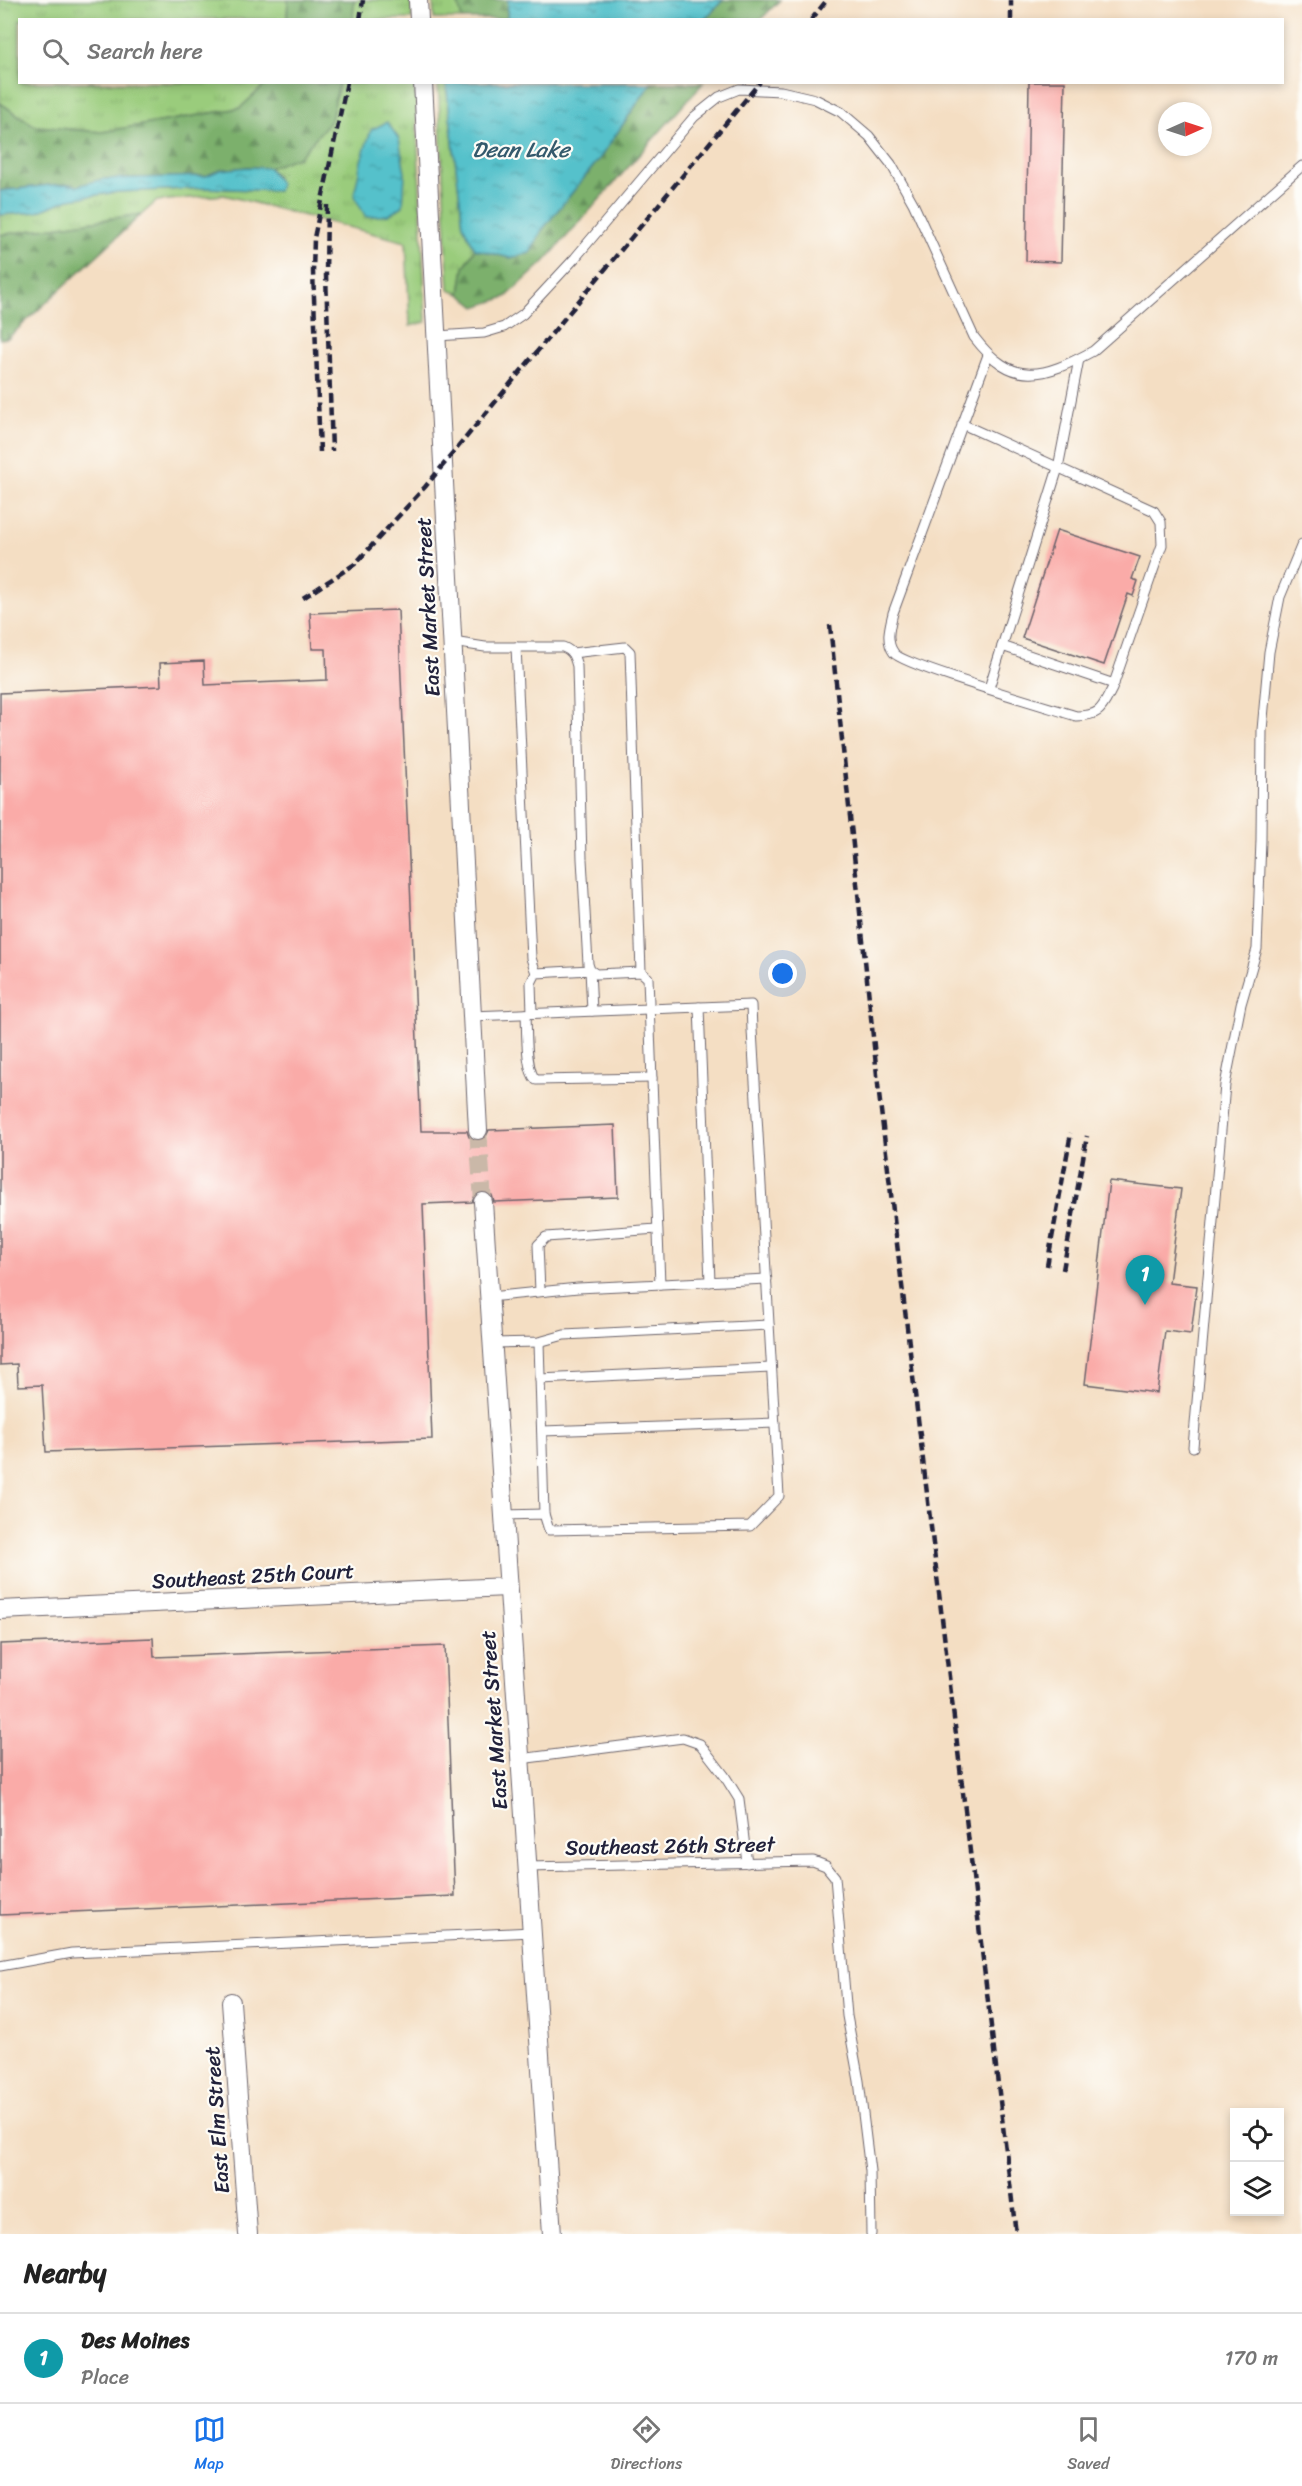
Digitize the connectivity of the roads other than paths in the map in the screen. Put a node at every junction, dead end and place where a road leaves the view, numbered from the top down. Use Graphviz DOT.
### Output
graph roads {
  1 [pos="418,0"];
  2 [pos="419,18"];
  3 [pos="423,84"];
  4 [pos="1302,166"];
  5 [pos="437,336"];
  6 [pos="988,355"];
  7 [pos="1079,359"];
  8 [pos="962,424"];
  9 [pos="1058,468"];
  10 [pos="1302,544"];
  11 [pos="453,642"];
  12 [pos="1002,645"];
  13 [pos="516,647"];
  14 [pos="572,653"];
  15 [pos="1114,684"];
  16 [pos="989,688"];
  17 [pos="590,970"];
  18 [pos="641,972"];
  19 [pos="536,973"];
  20 [pos="699,1007"];
  21 [pos="650,1009"];
  22 [pos="592,1011"];
  23 [pos="529,1014"];
  24 [pos="471,1016"];
  25 [pos="652,1078"];
  26 [pos="478,1130"];
  27 [pos="483,1202"];
  28 [pos="657,1229"];
  29 [pos="766,1279"];
  30 [pos="710,1282"];
  31 [pos="660,1284"];
  32 [pos="540,1291"];
  33 [pos="489,1297"];
  34 [pos="769,1325"];
  35 [pos="539,1342"];
  36 [pos="492,1343"];
  37 [pos="771,1368"];
  38 [pos="540,1378"];
  39 [pos="775,1424"];
  40 [pos="542,1431"];
  41 [pos="1193,1447"];
  42 [pos="544,1514"];
  43 [pos="502,1515"];
  44 [pos="507,1587"];
  45 [pos="0,1610"];
  46 [pos="520,1759"];
  47 [pos="747,1863"];
  48 [pos="527,1868"];
  49 [pos="532,1932"];
  50 [pos="0,1966"];
  51 [pos="231,2002"];
  52 [pos="248,2234"];
  53 [pos="552,2234"];
  54 [pos="871,2234"];
  1 -- 2 [label="street"];
  3 -- 5 [label="street, East Market Street"];
  4 -- 7 [label="lane"];
  5 -- 6 [label="lane"];
  5 -- 11 [label="street, East Market Street"];
  6 -- 7 [label="lane"];
  6 -- 8 [label="lane"];
  7 -- 9 [label="lane"];
  8 -- 9 [label="lane"];
  8 -- 16 [label="lane"];
  9 -- 12 [label="lane"];
  9 -- 15 [label="lane"];
  10 -- 41 [label="lane"];
  11 -- 13 [label="lane"];
  11 -- 24 [label="street, East Market Street"];
  12 -- 15 [label="lane"];
  12 -- 16 [label="lane"];
  13 -- 14 [label="lane"];
  13 -- 19 [label="lane"];
  14 -- 17 [label="lane"];
  14 -- 18 [label="lane"];
  15 -- 16 [label="lane"];
  17 -- 18 [label="lane"];
  17 -- 19 [label="lane"];
  17 -- 22 [label="lane"];
  18 -- 21 [label="lane"];
  19 -- 23 [label="lane"];
  20 -- 21 [label="lane"];
  20 -- 29 [label="lane"];
  20 -- 30 [label="lane"];
  21 -- 22 [label="lane"];
  21 -- 25 [label="lane"];
  22 -- 23 [label="lane"];
  23 -- 24 [label="lane"];
  23 -- 25 [label="lane"];
  24 -- 26 [label="street, East Market Street"];
  25 -- 28 [label="lane"];
  27 -- 33 [label="street, East Market Street"];
  28 -- 31 [label="lane"];
  28 -- 32 [label="lane"];
  29 -- 30 [label="lane"];
  29 -- 34 [label="lane"];
  30 -- 31 [label="lane"];
  31 -- 32 [label="lane"];
  32 -- 33 [label="lane"];
  33 -- 36 [label="street, East Market Street"];
  34 -- 35 [label="lane"];
  34 -- 37 [label="lane"];
  35 -- 36 [label="lane"];
  35 -- 38 [label="lane"];
  36 -- 43 [label="street, East Market Street"];
  37 -- 38 [label="lane"];
  37 -- 39 [label="lane"];
  38 -- 40 [label="lane"];
  39 -- 40 [label="lane"];
  39 -- 42 [label="lane"];
  40 -- 42 [label="lane"];
  42 -- 43 [label="lane"];
  43 -- 44 [label="street, East Market Street"];
  44 -- 45 [label="street, Southeast 25th Court"];
  44 -- 46 [label="street, East Market Street"];
  46 -- 47 [label="lane"];
  46 -- 48 [label="street, East Market Street"];
  47 -- 48 [label="lane, Southeast 26th Street"];
  47 -- 54 [label="lane, Southeast 26th Street"];
  48 -- 49 [label="street, East Market Street"];
  49 -- 50 [label="lane"];
  49 -- 53 [label="street, East Market Street"];
  51 -- 52 [label="street, East Elm Street"];
}
